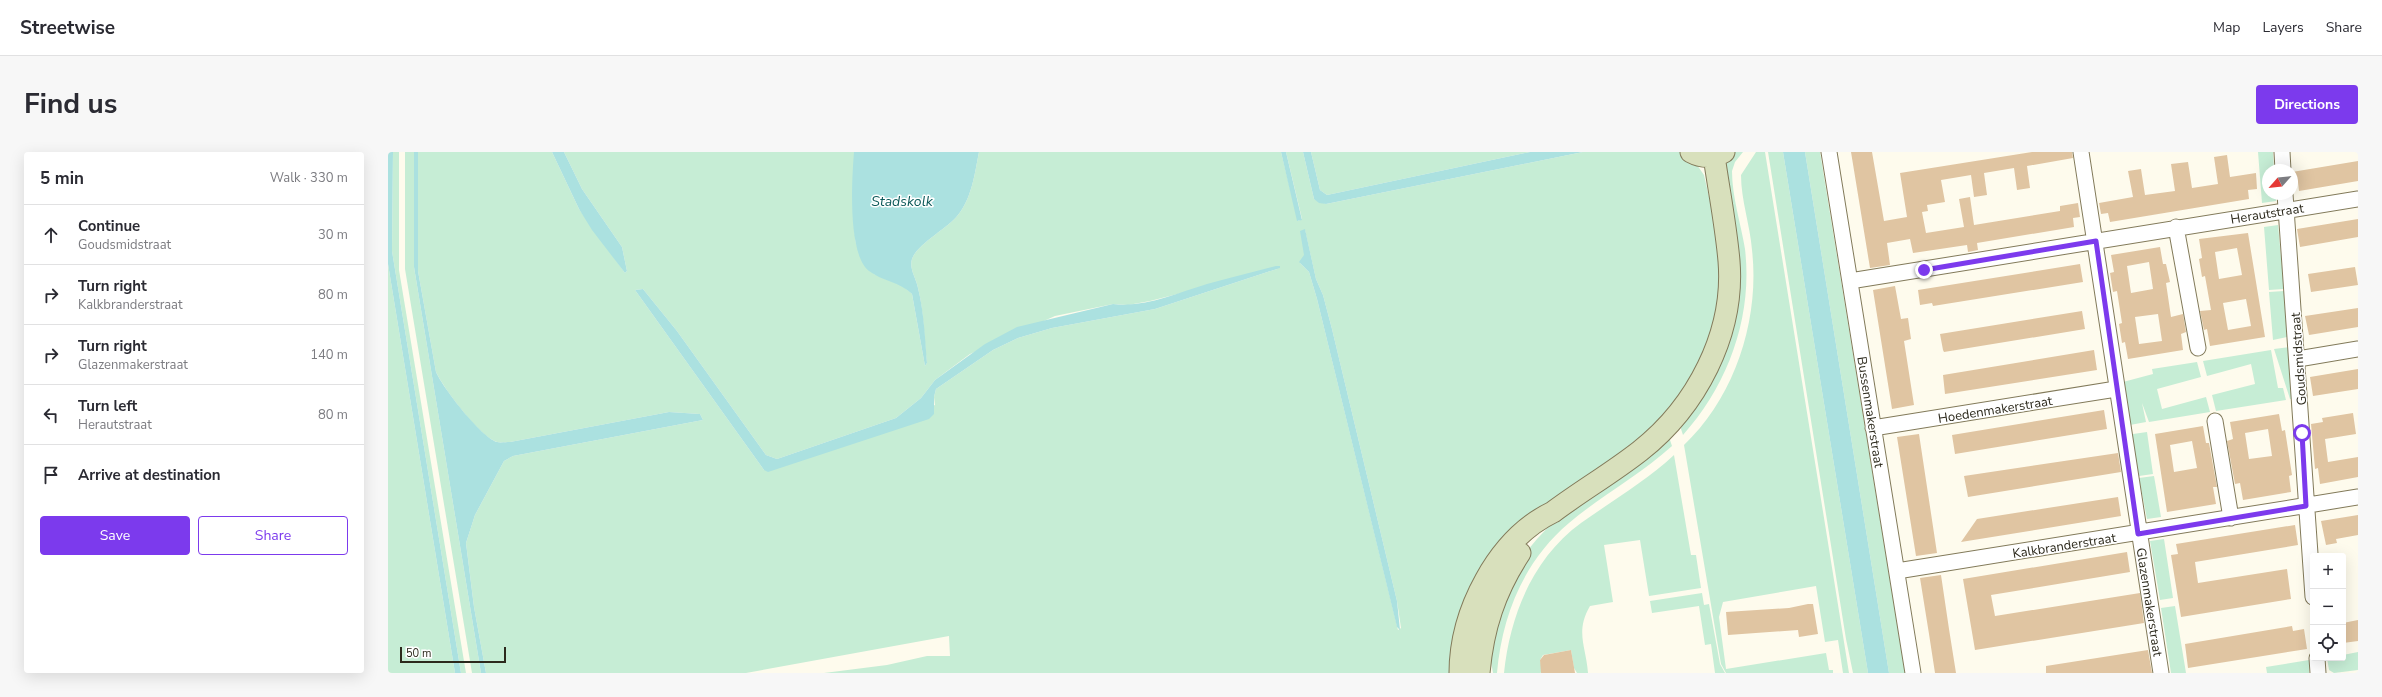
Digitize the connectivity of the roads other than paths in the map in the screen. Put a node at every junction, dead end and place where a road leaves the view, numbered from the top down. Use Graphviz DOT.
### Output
graph roads {
  1 [pos="1692,152"];
  2 [pos="1829,152"];
  3 [pos="2081,152"];
  4 [pos="2282,152"];
  5 [pos="1719,154"];
  6 [pos="2283,164"];
  7 [pos="2358,199"];
  8 [pos="2285,200"];
  9 [pos="2286,211"];
  10 [pos="2176,227"];
  11 [pos="2096,241"];
  12 [pos="1850,282"];
  13 [pos="2198,348"];
  14 [pos="2358,349"];
  15 [pos="2298,359"];
  16 [pos="2116,389"];
  17 [pos="2215,421"];
  18 [pos="1873,428"];
  19 [pos="2358,497"];
  20 [pos="2306,506"];
  21 [pos="1553,512"];
  22 [pos="2231,518"];
  23 [pos="2138,534"];
  24 [pos="1897,571"];
  25 [pos="2312,589"];
  26 [pos="2317,661"];
  27 [pos="1460,673"];
  28 [pos="1479,673"];
  29 [pos="1913,673"];
  30 [pos="2161,673"];
  31 [pos="2318,673"];
  1 -- 5 [label="main road"];
  2 -- 12 [label="street, Bussenmakerstraat"];
  3 -- 11 [label="street, Glazenmakerstraat"];
  4 -- 6 [label="street"];
  5 -- 21 [label="main road"];
  7 -- 9 [label="street, Herautstraat"];
  8 -- 9 [label="street, Goudsmidstraat"];
  9 -- 10 [label="street, Herautstraat"];
  9 -- 15 [label="street, Goudsmidstraat"];
  10 -- 11 [label="street, Herautstraat"];
  10 -- 13 [label="street"];
  11 -- 12 [label="street, Herautstraat"];
  11 -- 16 [label="street, Glazenmakerstraat"];
  12 -- 18 [label="street, Bussenmakerstraat"];
  14 -- 15 [label="street"];
  15 -- 20 [label="street, Goudsmidstraat"];
  16 -- 18 [label="street, Hoedenmakerstraat"];
  16 -- 23 [label="street, Glazenmakerstraat"];
  17 -- 22 [label="street"];
  18 -- 24 [label="street, Bussenmakerstraat"];
  19 -- 20 [label="street, Kalkbranderstraat"];
  20 -- 22 [label="street, Kalkbranderstraat"];
  20 -- 25 [label="street, Goudsmidstraat"];
  21 -- 27 [label="main road"];
  21 -- 28 [label="main road"];
  22 -- 23 [label="street, Kalkbranderstraat"];
  23 -- 24 [label="street, Kalkbranderstraat"];
  23 -- 30 [label="street, Glazenmakerstraat"];
  24 -- 29 [label="street, Bussenmakerstraat"];
  26 -- 31 [label="street"];
}
